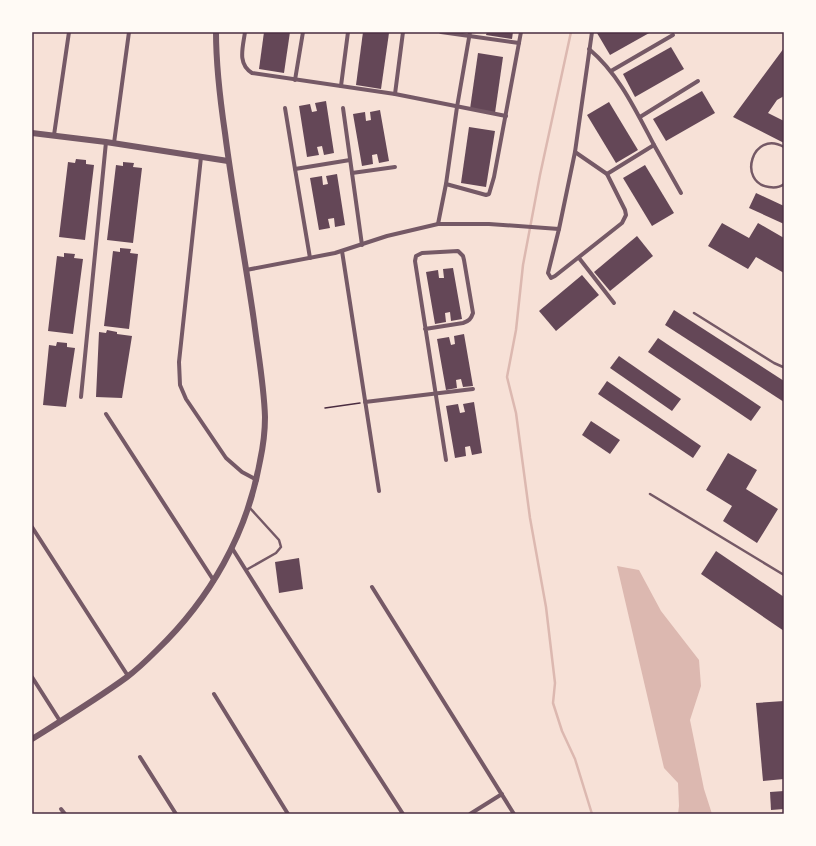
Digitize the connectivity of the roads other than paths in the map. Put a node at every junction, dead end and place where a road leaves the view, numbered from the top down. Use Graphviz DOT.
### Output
graph roads {
  1 [pos="69,32"];
  2 [pos="129,32"];
  3 [pos="216,32"];
  4 [pos="245,32"];
  5 [pos="303,32"];
  6 [pos="348,32"];
  7 [pos="403,32"];
  8 [pos="441,32"];
  9 [pos="521,32"];
  10 [pos="592,32"];
  11 [pos="470,34"];
  12 [pos="673,35"];
  13 [pos="519,43"];
  14 [pos="589,49"];
  15 [pos="611,71"];
  16 [pos="295,80"];
  17 [pos="698,81"];
  18 [pos="341,86"];
  19 [pos="395,94"];
  20 [pos="457,107"];
  21 [pos="285,108"];
  22 [pos="343,108"];
  23 [pos="506,116"];
  24 [pos="640,117"];
  25 [pos="32,133"];
  26 [pos="54,135"];
  27 [pos="106,142"];
  28 [pos="114,143"];
  29 [pos="654,145"];
  30 [pos="784,147"];
  31 [pos="575,152"];
  32 [pos="201,157"];
  33 [pos="350,160"];
  34 [pos="228,161"];
  35 [pos="395,167"];
  36 [pos="295,169"];
  37 [pos="352,173"];
  38 [pos="607,174"];
  39 [pos="446,184"];
  40 [pos="784,184"];
  41 [pos="681,193"];
  42 [pos="438,224"];
  43 [pos="559,229"];
  44 [pos="362,244"];
  45 [pos="342,251"];
  46 [pos="310,258"];
  47 [pos="579,258"];
  48 [pos="246,270"];
  49 [pos="614,303"];
  50 [pos="694,313"];
  51 [pos="425,329"];
  52 [pos="784,367"];
  53 [pos="473,388"];
  54 [pos="435,394"];
  55 [pos="82,397"];
  56 [pos="366,402"];
  57 [pos="106,414"];
  58 [pos="446,460"];
  59 [pos="257,480"];
  60 [pos="379,492"];
  61 [pos="650,494"];
  62 [pos="249,507"];
  63 [pos="32,527"];
  64 [pos="232,548"];
  65 [pos="246,570"];
  66 [pos="784,575"];
  67 [pos="214,582"];
  68 [pos="372,587"];
  69 [pos="128,676"];
  70 [pos="32,677"];
  71 [pos="214,694"];
  72 [pos="60,721"];
  73 [pos="32,738"];
  74 [pos="140,757"];
  75 [pos="502,794"];
  76 [pos="61,809"];
  77 [pos="65,814"];
  78 [pos="176,814"];
  79 [pos="288,814"];
  80 [pos="403,814"];
  81 [pos="470,814"];
  82 [pos="514,814"];
  1 -- 26 [label="street"];
  2 -- 28 [label="street"];
  3 -- 34 [label="street"];
  4 -- 16 [label="street"];
  5 -- 16 [label="street"];
  6 -- 18 [label="street"];
  7 -- 19 [label="street"];
  8 -- 11 [label="street"];
  9 -- 13 [label="street"];
  10 -- 14 [label="street"];
  11 -- 13 [label="street"];
  11 -- 20 [label="street"];
  12 -- 15 [label="street"];
  13 -- 23 [label="street"];
  14 -- 15 [label="street"];
  14 -- 31 [label="street"];
  15 -- 24 [label="street"];
  16 -- 18 [label="street"];
  17 -- 24 [label="street"];
  18 -- 19 [label="street"];
  19 -- 20 [label="street"];
  20 -- 23 [label="street"];
  20 -- 39 [label="street"];
  21 -- 36 [label="street"];
  22 -- 33 [label="street"];
  23 -- 39 [label="street"];
  24 -- 29 [label="street"];
  25 -- 26 [label="street"];
  26 -- 27 [label="street"];
  27 -- 28 [label="street"];
  27 -- 55 [label="street"];
  28 -- 32 [label="street"];
  29 -- 38 [label="street"];
  29 -- 41 [label="street"];
  30 -- 40 [label="lane"];
  31 -- 38 [label="street"];
  31 -- 43 [label="street"];
  32 -- 34 [label="street"];
  32 -- 59 [label="street"];
  33 -- 36 [label="street"];
  33 -- 37 [label="street"];
  34 -- 48 [label="street"];
  35 -- 37 [label="street"];
  36 -- 46 [label="street"];
  37 -- 44 [label="street"];
  38 -- 47 [label="street"];
  39 -- 42 [label="street"];
  42 -- 43 [label="street"];
  42 -- 44 [label="street"];
  43 -- 47 [label="street"];
  44 -- 45 [label="street"];
  45 -- 46 [label="street"];
  45 -- 56 [label="street"];
  46 -- 48 [label="street"];
  47 -- 49 [label="street"];
  48 -- 59 [label="street"];
  50 -- 52 [label="lane"];
  51 -- 51 [label="street"];
  51 -- 54 [label="street"];
  53 -- 54 [label="street"];
  54 -- 56 [label="street"];
  54 -- 58 [label="street"];
  56 -- 60 [label="street"];
  57 -- 67 [label="street"];
  59 -- 62 [label="street"];
  61 -- 66 [label="lane"];
  62 -- 64 [label="street"];
  62 -- 65 [label="lane"];
  63 -- 69 [label="street"];
  64 -- 65 [label="street"];
  64 -- 67 [label="street"];
  65 -- 80 [label="street"];
  67 -- 69 [label="street"];
  68 -- 75 [label="street"];
  69 -- 72 [label="street"];
  70 -- 72 [label="street"];
  71 -- 79 [label="street"];
  72 -- 73 [label="street"];
  74 -- 78 [label="street"];
  75 -- 81 [label="street"];
  75 -- 82 [label="street"];
  76 -- 77 [label="street"];
}
